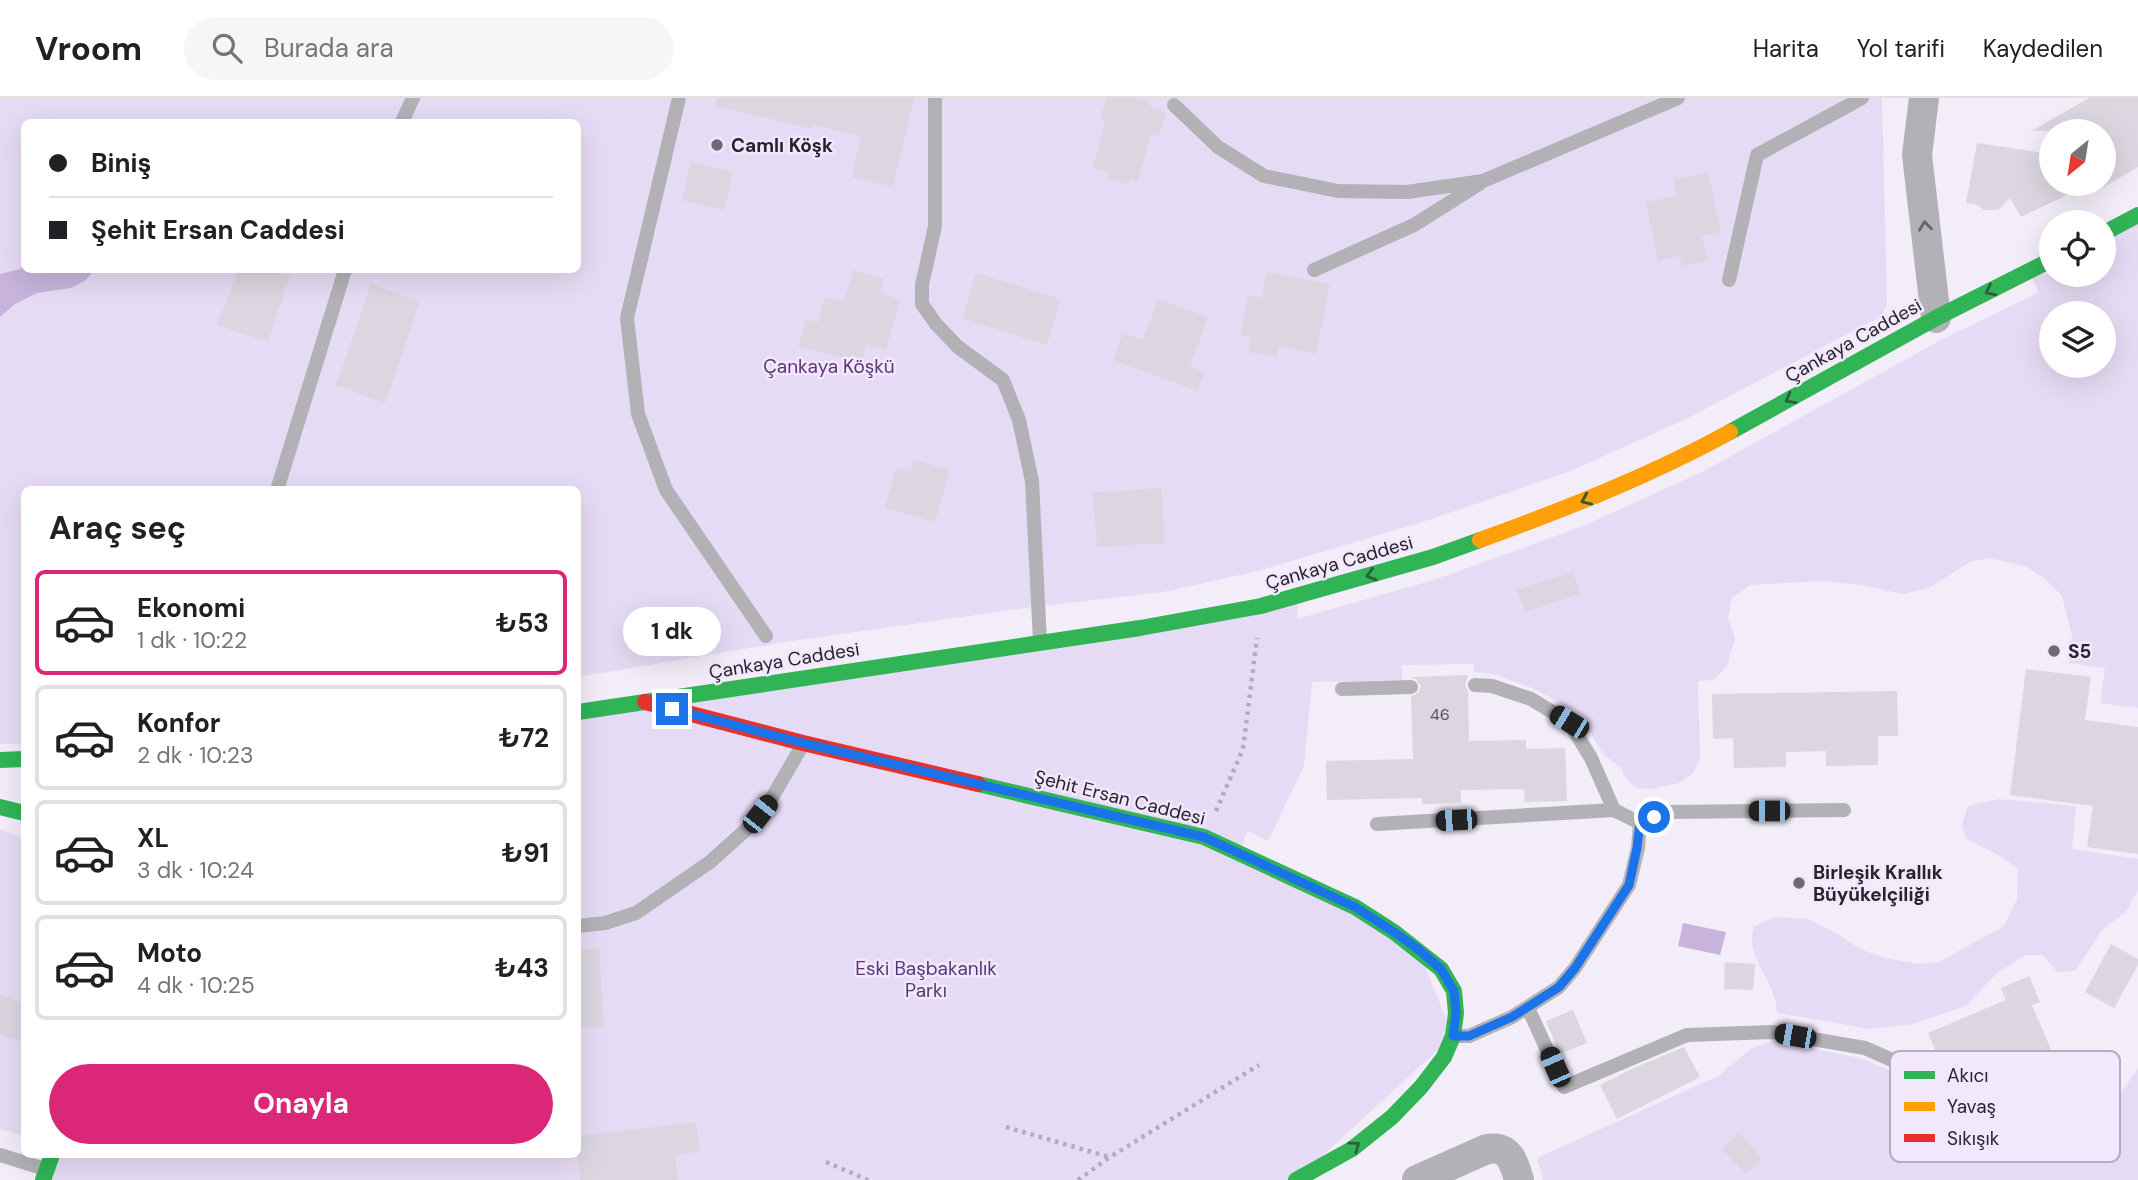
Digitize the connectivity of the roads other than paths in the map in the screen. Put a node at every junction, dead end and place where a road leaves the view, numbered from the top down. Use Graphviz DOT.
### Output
graph roads {
  1 [pos="414,98"];
  2 [pos="679,98"];
  3 [pos="935,98"];
  4 [pos="1678,98"];
  5 [pos="1862,98"];
  6 [pos="1924,98"];
  7 [pos="1174,105"];
  8 [pos="404,119"];
  9 [pos="1483,181"];
  10 [pos="2138,215"];
  11 [pos="2116,227"];
  12 [pos="2039,266"];
  13 [pos="1314,270"];
  14 [pos="344,273"];
  15 [pos="1729,280"];
  16 [pos="1936,318"];
  17 [pos="278,486"];
  18 [pos="766,636"];
  19 [pos="1040,644"];
  20 [pos="1475,685"];
  21 [pos="1410,687"];
  22 [pos="1342,689"];
  23 [pos="645,702"];
  24 [pos="581,712"];
  25 [pos="803,743"];
  26 [pos="0,760"];
  27 [pos="21,760"];
  28 [pos="0,807"];
  29 [pos="1614,810"];
  30 [pos="1844,810"];
  31 [pos="21,813"];
  32 [pos="1640,822"];
  33 [pos="1377,824"];
  34 [pos="581,926"];
  35 [pos="1528,1008"];
  36 [pos="1453,1036"];
  37 [pos="1890,1059"];
  38 [pos="0,1155"];
  39 [pos="47,1168"];
  40 [pos="1297,1180"];
  41 [pos="1417,1180"];
  42 [pos="1519,1180"];
  1 -- 8 [label="lane"];
  2 -- 18 [label="lane"];
  3 -- 19 [label="lane"];
  4 -- 9 [label="lane"];
  5 -- 15 [label="lane"];
  16 -- 6 [label="street, one-way"];
  7 -- 9 [label="lane"];
  9 -- 13 [label="lane"];
  10 -- 11 [label="main road"];
  12 -- 16 [label="main road, Çankaya Caddesi, one-way"];
  14 -- 17 [label="lane"];
  16 -- 19 [label="main road, Çankaya Caddesi, one-way"];
  19 -- 23 [label="main road, Çankaya Caddesi"];
  20 -- 29 [label="lane"];
  21 -- 22 [label="lane"];
  23 -- 24 [label="main road, Çankaya Caddesi"];
  23 -- 25 [label="main road, Şehit Ersan Caddesi"];
  25 -- 34 [label="lane"];
  25 -- 36 [label="main road, Şehit Ersan Caddesi"];
  26 -- 27 [label="main road"];
  28 -- 31 [label="main road"];
  29 -- 32 [label="lane"];
  29 -- 33 [label="lane"];
  30 -- 32 [label="lane"];
  32 -- 35 [label="lane"];
  35 -- 36 [label="lane"];
  35 -- 37 [label="lane"];
  40 -- 36 [label="main road, Şehit Ersan Caddesi, one-way"];
  38 -- 39 [label="lane"];
  41 -- 42 [label="street"];
}
